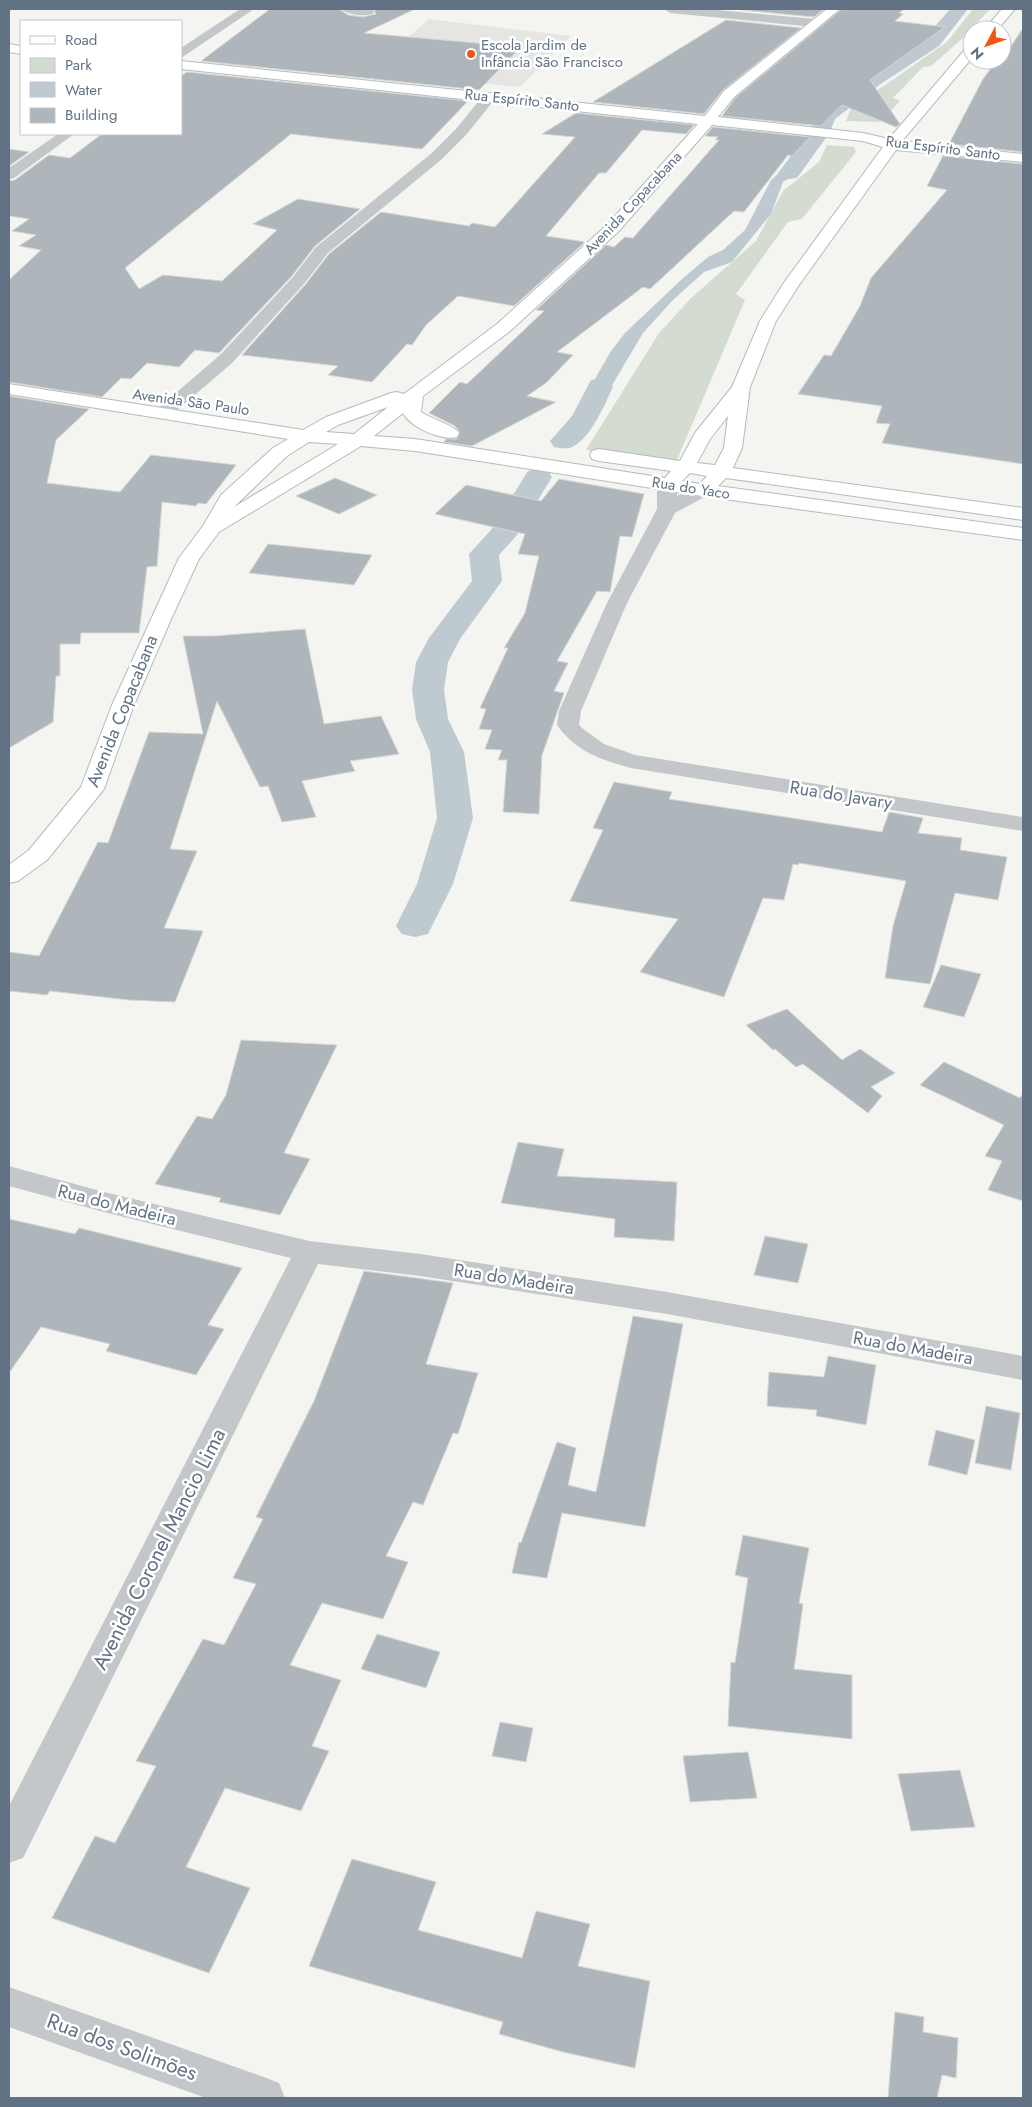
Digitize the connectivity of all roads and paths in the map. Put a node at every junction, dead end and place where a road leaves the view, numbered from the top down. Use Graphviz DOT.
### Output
graph roads {
  1 [pos="248,9"];
  2 [pos="347,9"];
  3 [pos="670,9"];
  4 [pos="834,9"];
  5 [pos="1009,9"];
  6 [pos="369,12"];
  7 [pos="999,20"];
  8 [pos="815,23"];
  9 [pos="182,53"];
  10 [pos="962,62"];
  11 [pos="182,65"];
  12 [pos="490,96"];
  13 [pos="708,121"];
  14 [pos="66,135"];
  15 [pos="897,140"];
  16 [pos="1023,149"];
  17 [pos="1023,158"];
  18 [pos="9,175"];
  19 [pos="9,376"];
  20 [pos="741,387"];
  21 [pos="9,389"];
  22 [pos="419,390"];
  23 [pos="177,400"];
  24 [pos="162,414"];
  25 [pos="332,422"];
  26 [pos="301,423"];
  27 [pos="253,426"];
  28 [pos="373,426"];
  29 [pos="450,433"];
  30 [pos="358,440"];
  31 [pos="415,445"];
  32 [pos="538,446"];
  33 [pos="578,452"];
  34 [pos="272,459"];
  35 [pos="685,468"];
  36 [pos="722,472"];
  37 [pos="300,477"];
  38 [pos="667,485"];
  39 [pos="702,490"];
  40 [pos="667,509"];
  41 [pos="1023,514"];
  42 [pos="212,528"];
  43 [pos="1023,534"];
  44 [pos="1023,824"];
  45 [pos="9,876"];
  46 [pos="9,1176"];
  47 [pos="309,1252"];
  48 [pos="1023,1368"];
  49 [pos="9,1845"];
  50 [pos="9,2007"];
  51 [pos="264,2098"];
  1 -- 9 [label="street"];
  2 -- 6 [label="street"];
  3 -- 8 [label="street"];
  4 -- 8 [label="street, Avenida Copacabana"];
  5 -- 7 [label="street"];
  8 -- 13 [label="street, Avenida Copacabana"];
  10 -- 15 [label="street"];
  11 -- 12 [label="street, Rua Espírito Santo"];
  12 -- 13 [label="street, Rua Espírito Santo"];
  12 -- 23 [label="street"];
  13 -- 15 [label="street, Rua Espírito Santo"];
  13 -- 22 [label="street, Avenida Copacabana"];
  14 -- 18 [label="street"];
  15 -- 16 [label="street, Rua Espírito Santo"];
  15 -- 17 [label="street, Rua Espírito Santo"];
  15 -- 20 [label="street"];
  19 -- 23 [label="street, Avenida São Paulo"];
  20 -- 35 [label="street"];
  20 -- 36 [label="street"];
  21 -- 24 [label="street, Avenida São Paulo"];
  22 -- 25 [label="street, Avenida Copacabana"];
  22 -- 28 [label="street, Avenida Copacabana"];
  22 -- 29 [label="street"];
  23 -- 24 [label="street"];
  23 -- 26 [label="street, Avenida São Paulo"];
  24 -- 27 [label="street, Avenida São Paulo"];
  25 -- 26 [label="street, Avenida Copacabana"];
  25 -- 28 [label="street"];
  26 -- 27 [label="street, Avenida São Paulo"];
  26 -- 30 [label="street, Avenida São Paulo"];
  26 -- 34 [label="street, Avenida Copacabana"];
  27 -- 34 [label="street"];
  28 -- 29 [label="street"];
  28 -- 30 [label="street, Avenida Copacabana"];
  29 -- 32 [label="street"];
  30 -- 31 [label="street, Rua do Yaco"];
  30 -- 37 [label="street, Avenida Copacabana"];
  31 -- 37 [label="street"];
  31 -- 38 [label="street, Rua do Yaco"];
  33 -- 35 [label="street, Rua do Yaco"];
  34 -- 42 [label="street, Avenida Copacabana"];
  35 -- 36 [label="street, Rua do Yaco"];
  35 -- 38 [label="street"];
  36 -- 39 [label="street"];
  36 -- 41 [label="street, Rua do Yaco"];
  37 -- 42 [label="street, Avenida Copacabana"];
  38 -- 39 [label="street, Rua do Yaco"];
  38 -- 40 [label="street"];
  39 -- 40 [label="street"];
  39 -- 43 [label="street, Rua do Yaco"];
  40 -- 44 [label="street, Rua do Javary"];
  42 -- 45 [label="street, Avenida Copacabana"];
  46 -- 47 [label="street, Rua do Madeira"];
  47 -- 48 [label="street, Rua do Madeira"];
  47 -- 49 [label="street, Avenida Coronel Mancio Lima"];
  50 -- 51 [label="street, Rua dos Solimões"];
}
